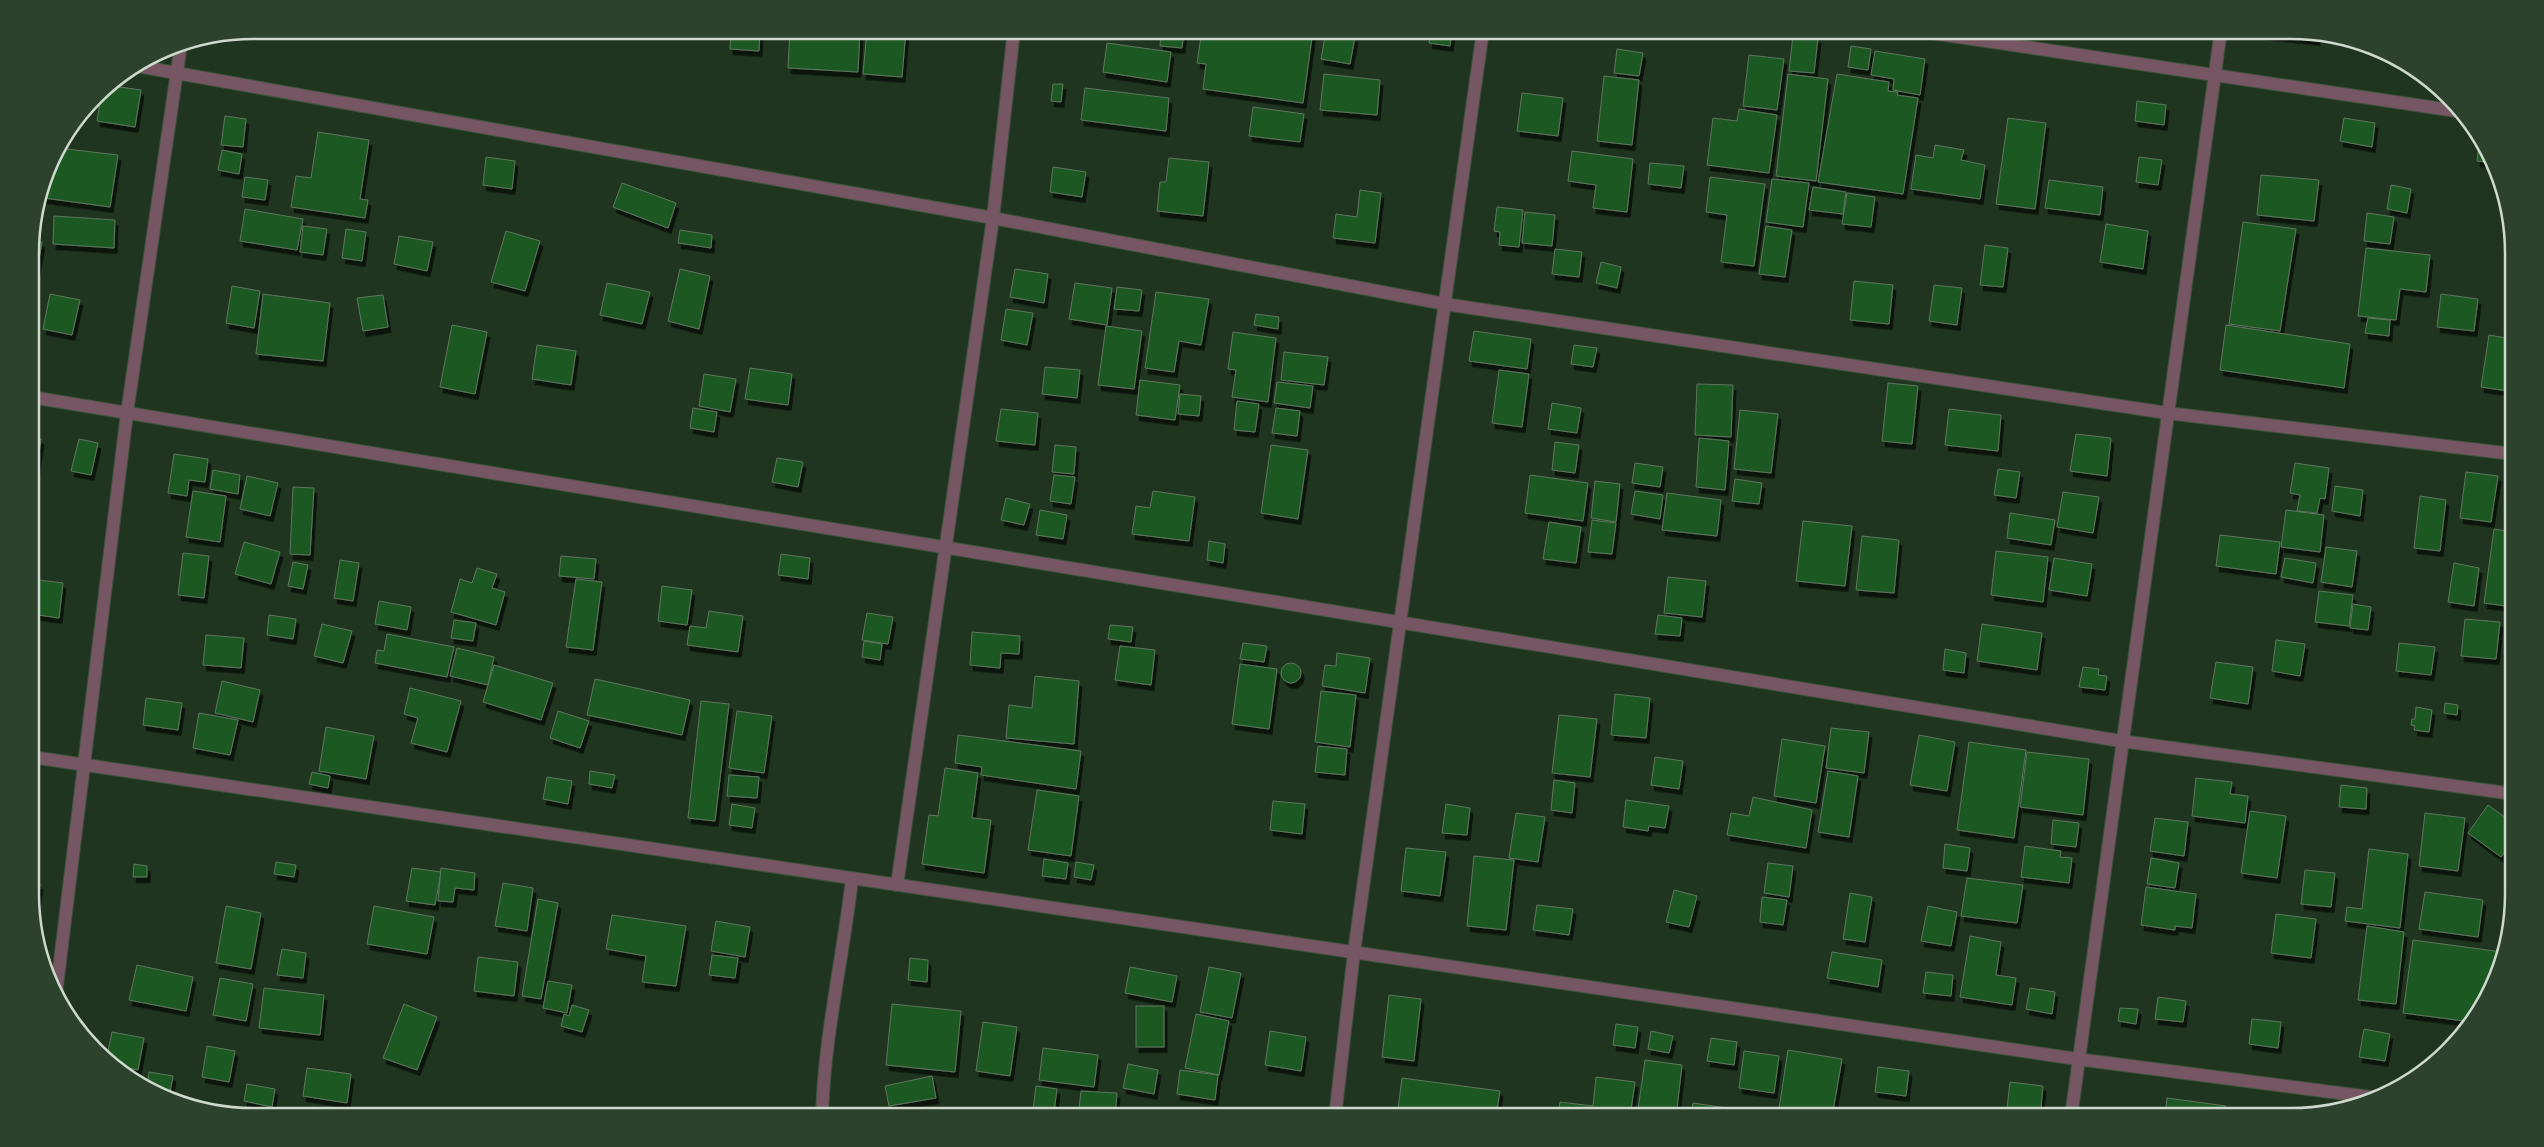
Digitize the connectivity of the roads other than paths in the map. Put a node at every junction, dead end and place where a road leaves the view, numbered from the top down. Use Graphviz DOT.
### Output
graph roads {
  1 [pos="1013,39"];
  2 [pos="1482,39"];
  3 [pos="1972,39"];
  4 [pos="2220,39"];
  5 [pos="180,52"];
  6 [pos="145,67"];
  7 [pos="177,73"];
  8 [pos="2214,75"];
  9 [pos="2450,110"];
  10 [pos="993,218"];
  11 [pos="1445,304"];
  12 [pos="39,398"];
  13 [pos="127,413"];
  14 [pos="2168,413"];
  15 [pos="2505,453"];
  16 [pos="947,547"];
  17 [pos="1402,622"];
  18 [pos="2122,740"];
  19 [pos="39,758"];
  20 [pos="84,765"];
  21 [pos="2505,793"];
  22 [pos="852,879"];
  23 [pos="897,885"];
  24 [pos="1354,952"];
  25 [pos="58,981"];
  26 [pos="2077,1059"];
  27 [pos="2363,1096"];
  28 [pos="822,1108"];
  29 [pos="1337,1108"];
  30 [pos="2072,1108"];
  1 -- 10 [label="street"];
  2 -- 11 [label="street"];
  3 -- 8 [label="street"];
  4 -- 8 [label="street"];
  5 -- 7 [label="street"];
  6 -- 7 [label="street"];
  7 -- 10 [label="street"];
  7 -- 13 [label="street"];
  8 -- 9 [label="street"];
  8 -- 14 [label="street"];
  10 -- 11 [label="street"];
  10 -- 16 [label="street"];
  11 -- 14 [label="street"];
  11 -- 17 [label="street"];
  12 -- 13 [label="street"];
  13 -- 16 [label="street"];
  13 -- 20 [label="street"];
  14 -- 15 [label="street"];
  14 -- 18 [label="street"];
  16 -- 17 [label="street"];
  16 -- 23 [label="street"];
  17 -- 18 [label="street"];
  17 -- 24 [label="street"];
  18 -- 21 [label="street"];
  18 -- 26 [label="street"];
  19 -- 20 [label="street"];
  20 -- 22 [label="street"];
  20 -- 25 [label="street"];
  22 -- 23 [label="street"];
  22 -- 28 [label="street"];
  23 -- 24 [label="street"];
  24 -- 26 [label="street"];
  24 -- 29 [label="street"];
  26 -- 27 [label="street"];
  26 -- 30 [label="street"];
}
